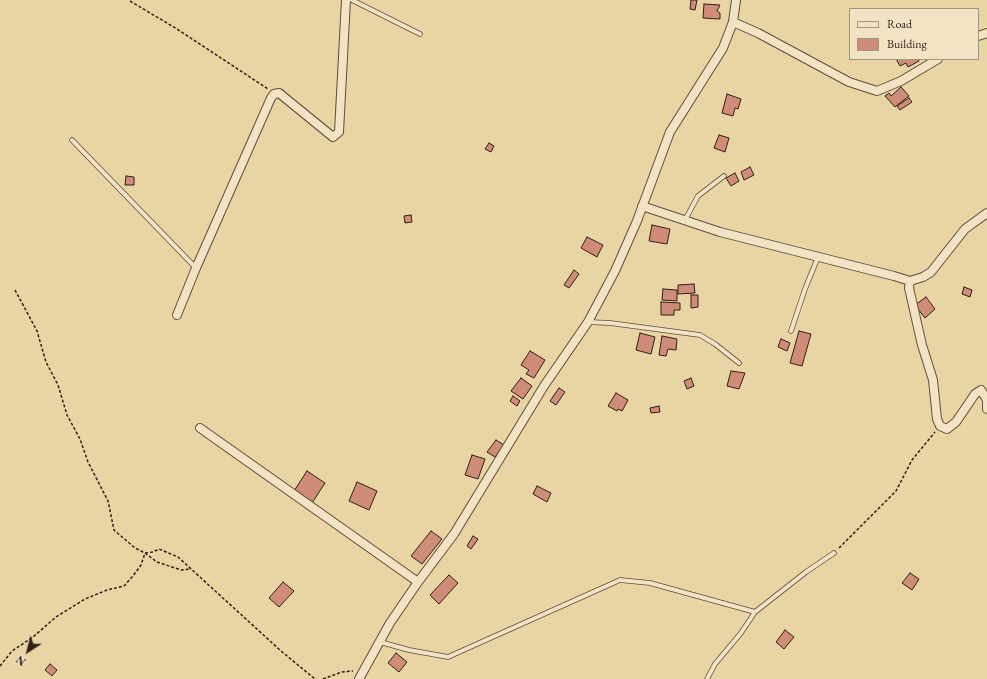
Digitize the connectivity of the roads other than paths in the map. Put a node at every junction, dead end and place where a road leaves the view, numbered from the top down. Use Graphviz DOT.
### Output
graph roads {
  1 [pos="346,0"];
  2 [pos="352,0"];
  3 [pos="736,0"];
  4 [pos="733,22"];
  5 [pos="420,34"];
  6 [pos="936,60"];
  7 [pos="72,140"];
  8 [pos="724,176"];
  9 [pos="642,206"];
  10 [pos="987,213"];
  11 [pos="685,220"];
  12 [pos="819,256"];
  13 [pos="196,268"];
  14 [pos="910,281"];
  15 [pos="178,315"];
  16 [pos="588,322"];
  17 [pos="791,331"];
  18 [pos="739,363"];
  19 [pos="987,409"];
  20 [pos="200,428"];
  21 [pos="834,552"];
  22 [pos="418,582"];
  23 [pos="755,612"];
  24 [pos="380,642"];
  25 [pos="359,679"];
  26 [pos="707,679"];
  1 -- 13 [label="street"];
  2 -- 5 [label="lane"];
  3 -- 4 [label="street"];
  4 -- 6 [label="street"];
  4 -- 9 [label="street"];
  7 -- 13 [label="lane"];
  8 -- 11 [label="lane"];
  9 -- 11 [label="street"];
  9 -- 16 [label="street"];
  10 -- 14 [label="street"];
  11 -- 12 [label="street"];
  12 -- 14 [label="street"];
  12 -- 17 [label="lane"];
  13 -- 15 [label="street"];
  14 -- 19 [label="street"];
  16 -- 18 [label="lane"];
  16 -- 22 [label="street"];
  20 -- 22 [label="street"];
  21 -- 23 [label="lane"];
  22 -- 24 [label="street"];
  23 -- 24 [label="lane"];
  23 -- 26 [label="lane"];
  24 -- 25 [label="street"];
}
